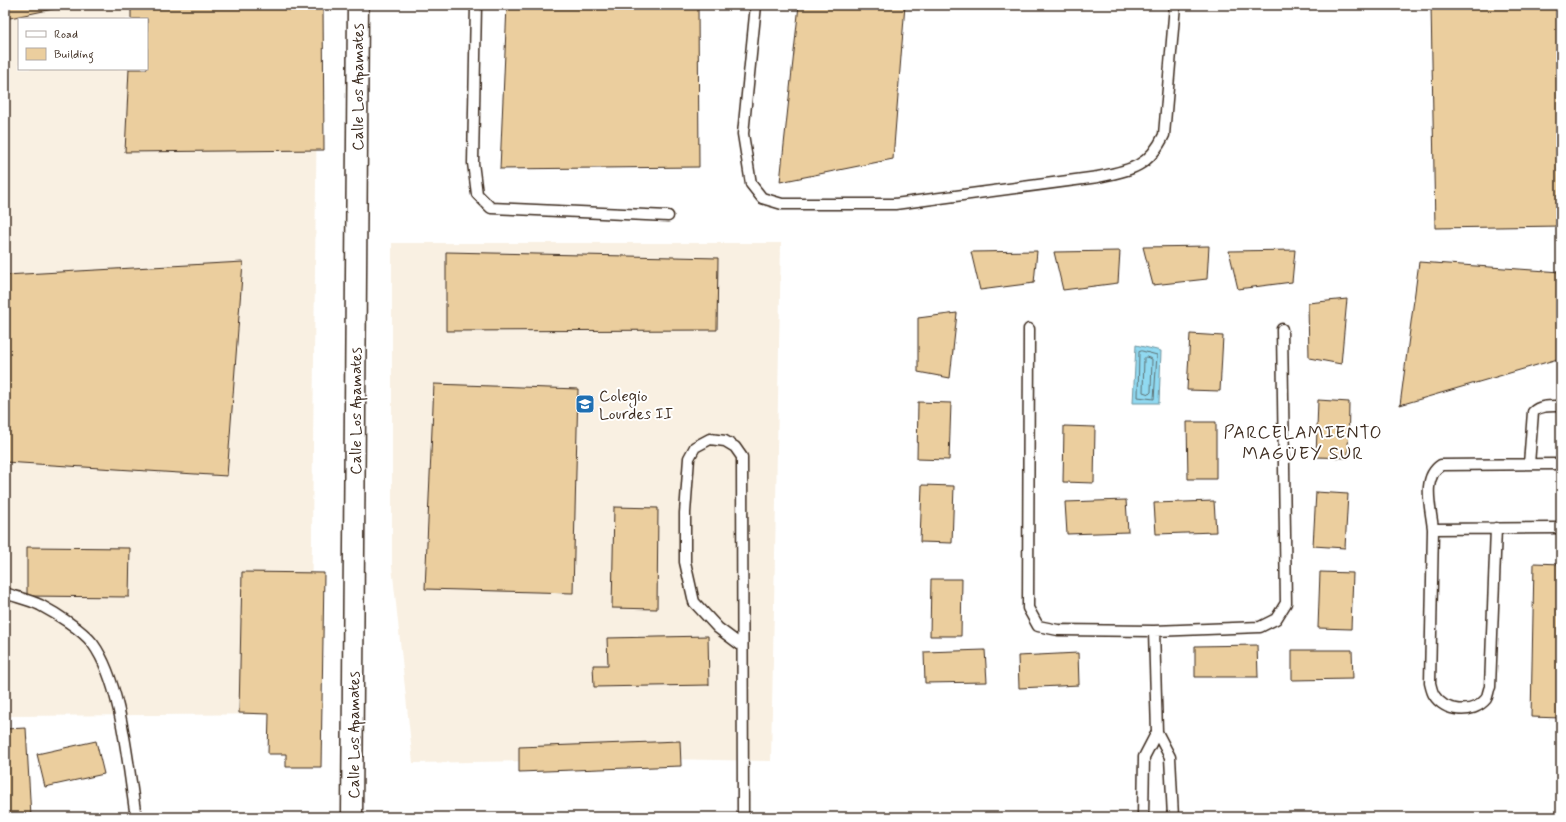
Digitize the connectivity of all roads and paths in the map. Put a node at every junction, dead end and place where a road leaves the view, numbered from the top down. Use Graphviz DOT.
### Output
graph roads {
  1 [pos="358,5"];
  2 [pos="476,5"];
  3 [pos="756,5"];
  4 [pos="1175,5"];
  5 [pos="668,216"];
  6 [pos="1029,329"];
  7 [pos="1282,329"];
  8 [pos="1561,406"];
  9 [pos="1529,464"];
  10 [pos="1561,464"];
  11 [pos="1496,528"];
  12 [pos="1561,528"];
  13 [pos="1433,529"];
  14 [pos="5,593"];
  15 [pos="1154,631"];
  16 [pos="742,646"];
  17 [pos="1157,732"];
  18 [pos="136,817"];
  19 [pos="352,817"];
  20 [pos="743,817"];
  21 [pos="1143,817"];
  22 [pos="1172,817"];
  1 -- 19 [label="street, Calle Los Apamates"];
  2 -- 5 [label="lane"];
  3 -- 4 [label="lane"];
  6 -- 15 [label="lane"];
  7 -- 15 [label="lane"];
  8 -- 9 [label="lane"];
  9 -- 10 [label="lane"];
  9 -- 13 [label="lane"];
  11 -- 12 [label="lane"];
  11 -- 13 [label="lane"];
  11 -- 13 [label="lane"];
  14 -- 18 [label="lane"];
  15 -- 17 [label="lane"];
  16 -- 16 [label="lane"];
  16 -- 20 [label="lane"];
  17 -- 21 [label="lane"];
  17 -- 22 [label="lane"];
}
